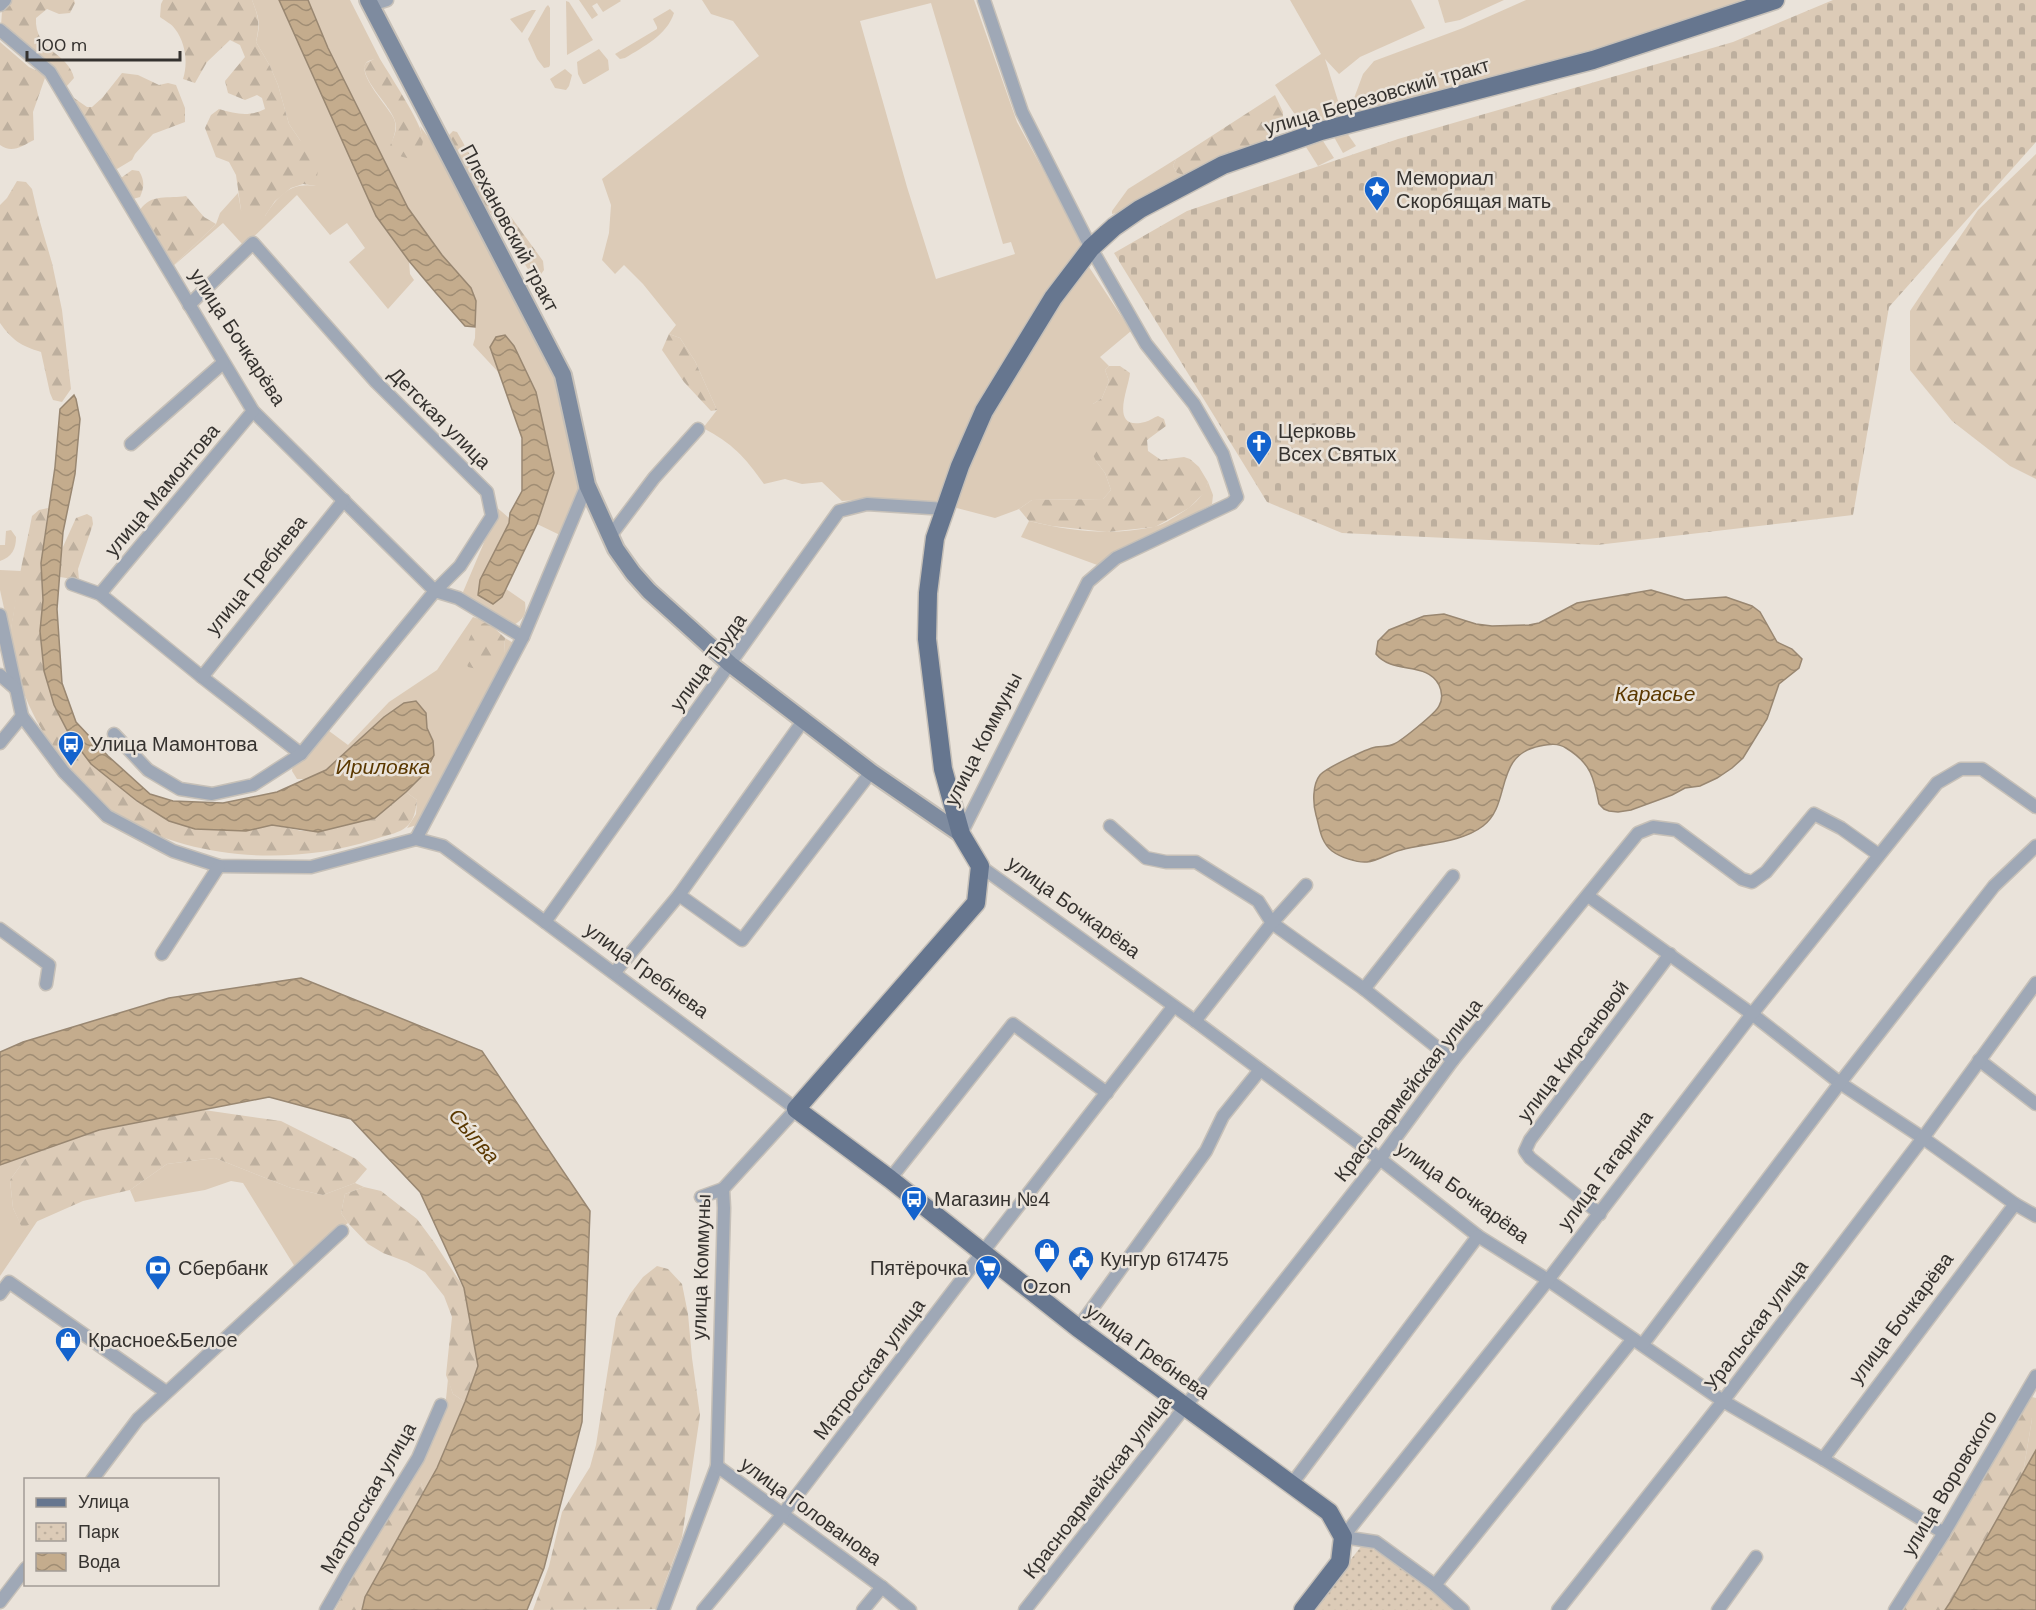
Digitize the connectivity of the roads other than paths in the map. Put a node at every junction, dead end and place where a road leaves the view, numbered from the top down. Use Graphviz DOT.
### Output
graph roads {
  1 [pos="5,0"];
  2 [pos="387,0"];
  3 [pos="984,0"];
  4 [pos="1775,0"];
  5 [pos="369,3"];
  6 [pos="0,5"];
  7 [pos="0,30"];
  8 [pos="1091,248"];
  9 [pos="189,305"];
  10 [pos="223,363"];
  11 [pos="253,411"];
  12 [pos="698,429"];
  13 [pos="130,444"];
  14 [pos="587,485"];
  15 [pos="344,500"];
  16 [pos="946,509"];
  17 [pos="611,536"];
  18 [pos="72,584"];
  19 [pos="435,591"];
  20 [pos="100,594"];
  21 [pos="0,615"];
  22 [pos="523,637"];
  23 [pos="730,664"];
  24 [pos="0,675"];
  25 [pos="202,677"];
  26 [pos="15,688"];
  27 [pos="22,716"];
  28 [pos="803,721"];
  29 [pos="114,734"];
  30 [pos="0,743"];
  31 [pos="301,754"];
  32 [pos="871,772"];
  33 [pos="2036,807"];
  34 [pos="1110,826"];
  35 [pos="961,834"];
  36 [pos="416,839"];
  37 [pos="2036,846"];
  38 [pos="1878,855"];
  39 [pos="219,866"];
  40 [pos="980,866"];
  41 [pos="1453,876"];
  42 [pos="1306,885"];
  43 [pos="679,895"];
  44 [pos="1588,896"];
  45 [pos="544,922"];
  46 [pos="1272,923"];
  47 [pos="0,929"];
  48 [pos="162,954"];
  49 [pos="1670,954"];
  50 [pos="615,972"];
  51 [pos="2036,983"];
  52 [pos="46,984"];
  53 [pos="1364,988"];
  54 [pos="1173,1007"];
  55 [pos="1752,1014"];
  56 [pos="1195,1021"];
  57 [pos="1454,1060"];
  58 [pos="1979,1060"];
  59 [pos="1260,1070"];
  60 [pos="1840,1083"];
  61 [pos="1107,1093"];
  62 [pos="2036,1104"];
  63 [pos="796,1108"];
  64 [pos="1923,1138"];
  65 [pos="1380,1159"];
  66 [pos="890,1179"];
  67 [pos="723,1189"];
  68 [pos="701,1197"];
  69 [pos="2015,1204"];
  70 [pos="1600,1214"];
  71 [pos="2036,1216"];
  72 [pos="342,1231"];
  73 [pos="1478,1236"];
  74 [pos="982,1253"];
  75 [pos="1548,1280"];
  76 [pos="0,1294"];
  77 [pos="1078,1328"];
  78 [pos="1638,1341"];
  79 [pos="2036,1376"];
  80 [pos="166,1392"];
  81 [pos="1723,1401"];
  82 [pos="441,1405"];
  83 [pos="1185,1406"];
  84 [pos="1823,1459"];
  85 [pos="717,1466"];
  86 [pos="93,1478"];
  87 [pos="1291,1485"];
  88 [pos="782,1515"];
  89 [pos="1944,1533"];
  90 [pos="1343,1537"];
  91 [pos="1756,1557"];
  92 [pos="24,1571"];
  93 [pos="1435,1585"];
  94 [pos="882,1587"];
  95 [pos="0,1602"];
  96 [pos="326,1610"];
  97 [pos="663,1610"];
  98 [pos="703,1610"];
  99 [pos="863,1610"];
  100 [pos="910,1610"];
  101 [pos="1025,1610"];
  102 [pos="1303,1610"];
  103 [pos="1463,1610"];
  104 [pos="1558,1610"];
  105 [pos="1718,1610"];
  106 [pos="1895,1610"];
  1 -- 6 [label="street"];
  2 -- 5 [label="street"];
  3 -- 8 [label="street"];
  4 -- 8 [label="main road, улица Березовский тракт"];
  5 -- 14 [label="street, Плехановский тракт"];
  7 -- 9 [label="street, улица Бочкарёва"];
  8 -- 16 [label="main road, улица Березовский тракт"];
  8 -- 35 [label="street, улица Коммуны"];
  9 -- 10 [label="street, улица Бочкарёва"];
  9 -- 19 [label="street, Детская улица"];
  10 -- 11 [label="street, улица Бочкарёва"];
  10 -- 13 [label="street"];
  11 -- 15 [label="street, улица Бочкарёва"];
  11 -- 20 [label="street, улица Мамонтова"];
  12 -- 17 [label="street"];
  14 -- 17 [label="street, улица Бочкарёва"];
  14 -- 22 [label="street"];
  15 -- 19 [label="street, улица Бочкарёва"];
  15 -- 25 [label="street, улица Гребнева"];
  16 -- 23 [label="street, улица Труда"];
  16 -- 35 [label="main road, улица Коммуны"];
  17 -- 23 [label="street, улица Бочкарёва"];
  18 -- 20 [label="street"];
  19 -- 22 [label="street, улица Бочкарёва"];
  19 -- 31 [label="street, Детская улица"];
  20 -- 25 [label="street"];
  21 -- 26 [label="street"];
  22 -- 36 [label="street"];
  23 -- 28 [label="street, улица Бочкарёва"];
  23 -- 45 [label="street, улица Труда"];
  24 -- 26 [label="street"];
  25 -- 31 [label="street"];
  26 -- 27 [label="street"];
  27 -- 30 [label="street"];
  27 -- 39 [label="street"];
  28 -- 32 [label="street, улица Бочкарёва"];
  28 -- 43 [label="street"];
  29 -- 31 [label="street"];
  32 -- 35 [label="street, улица Бочкарёва"];
  32 -- 43 [label="street"];
  33 -- 38 [label="street, улица Гагарина"];
  34 -- 46 [label="street"];
  35 -- 40 [label="main road, улица Бочкарёва"];
  36 -- 39 [label="street"];
  36 -- 45 [label="street, улица Гребнева"];
  37 -- 60 [label="street"];
  38 -- 44 [label="street, Красноармейская улица"];
  38 -- 55 [label="street, улица Гагарина"];
  39 -- 48 [label="street"];
  40 -- 54 [label="street, улица Бочкарёва"];
  40 -- 63 [label="main road, улица Коммуны"];
  41 -- 53 [label="street"];
  42 -- 46 [label="street"];
  43 -- 50 [label="street"];
  44 -- 49 [label="street"];
  44 -- 57 [label="street, Красноармейская улица"];
  45 -- 50 [label="street, улица Гребнева"];
  46 -- 53 [label="street"];
  46 -- 56 [label="street"];
  47 -- 52 [label="street"];
  49 -- 55 [label="street"];
  49 -- 70 [label="street, улица Кирсановой"];
  50 -- 63 [label="street, улица Гребнева"];
  51 -- 58 [label="street, Уральская улица"];
  53 -- 57 [label="street"];
  54 -- 56 [label="street, улица Бочкарёва"];
  54 -- 61 [label="street, Матросская улица"];
  55 -- 60 [label="street"];
  55 -- 70 [label="street, улица Гагарина"];
  56 -- 59 [label="street, улица Бочкарёва"];
  57 -- 65 [label="street, Красноармейская улица"];
  58 -- 62 [label="street"];
  58 -- 64 [label="street, Уральская улица"];
  59 -- 65 [label="street, улица Бочкарёва"];
  59 -- 77 [label="street"];
  60 -- 64 [label="street"];
  60 -- 78 [label="street"];
  61 -- 66 [label="street"];
  61 -- 74 [label="street, Матросская улица"];
  63 -- 66 [label="main road, улица Гребнева"];
  63 -- 67 [label="street, улица Коммуны"];
  64 -- 69 [label="street"];
  64 -- 81 [label="street, Уральская улица"];
  65 -- 73 [label="street, улица Бочкарёва"];
  65 -- 83 [label="street, Красноармейская улица"];
  66 -- 74 [label="main road, улица Гребнева"];
  67 -- 68 [label="street"];
  67 -- 85 [label="street, улица Коммуны"];
  69 -- 71 [label="street"];
  69 -- 84 [label="street, улица Бочкарёва"];
  70 -- 75 [label="street, улица Гагарина"];
  72 -- 80 [label="street"];
  73 -- 75 [label="street, улица Бочкарёва"];
  73 -- 87 [label="street"];
  74 -- 77 [label="main road, улица Гребнева"];
  74 -- 88 [label="street, Матросская улица"];
  75 -- 78 [label="street, улица Бочкарёва"];
  75 -- 90 [label="street, улица Гагарина"];
  76 -- 80 [label="street"];
  77 -- 83 [label="main road, улица Гребнева"];
  78 -- 81 [label="street, улица Бочкарёва"];
  78 -- 93 [label="street"];
  79 -- 89 [label="street, улица Воровского"];
  80 -- 86 [label="street"];
  81 -- 84 [label="street, улица Бочкарёва"];
  81 -- 104 [label="street, Уральская улица"];
  82 -- 96 [label="street, Матросская улица"];
  83 -- 87 [label="main road, улица Гребнева"];
  83 -- 101 [label="street, Красноармейская улица"];
  84 -- 89 [label="street, улица Бочкарёва"];
  85 -- 88 [label="street, улица Голованова"];
  85 -- 97 [label="street, улица Коммуны"];
  87 -- 90 [label="main road, улица Гребнева"];
  88 -- 94 [label="street, улица Голованова"];
  88 -- 98 [label="street, Матросская улица"];
  89 -- 106 [label="street, улица Воровского"];
  90 -- 93 [label="street"];
  90 -- 102 [label="main road, улица Гагарина"];
  91 -- 105 [label="street"];
  92 -- 95 [label="street"];
  93 -- 103 [label="street"];
  94 -- 99 [label="street, улица Голованова"];
  94 -- 100 [label="street, улица Голованова"];
}
